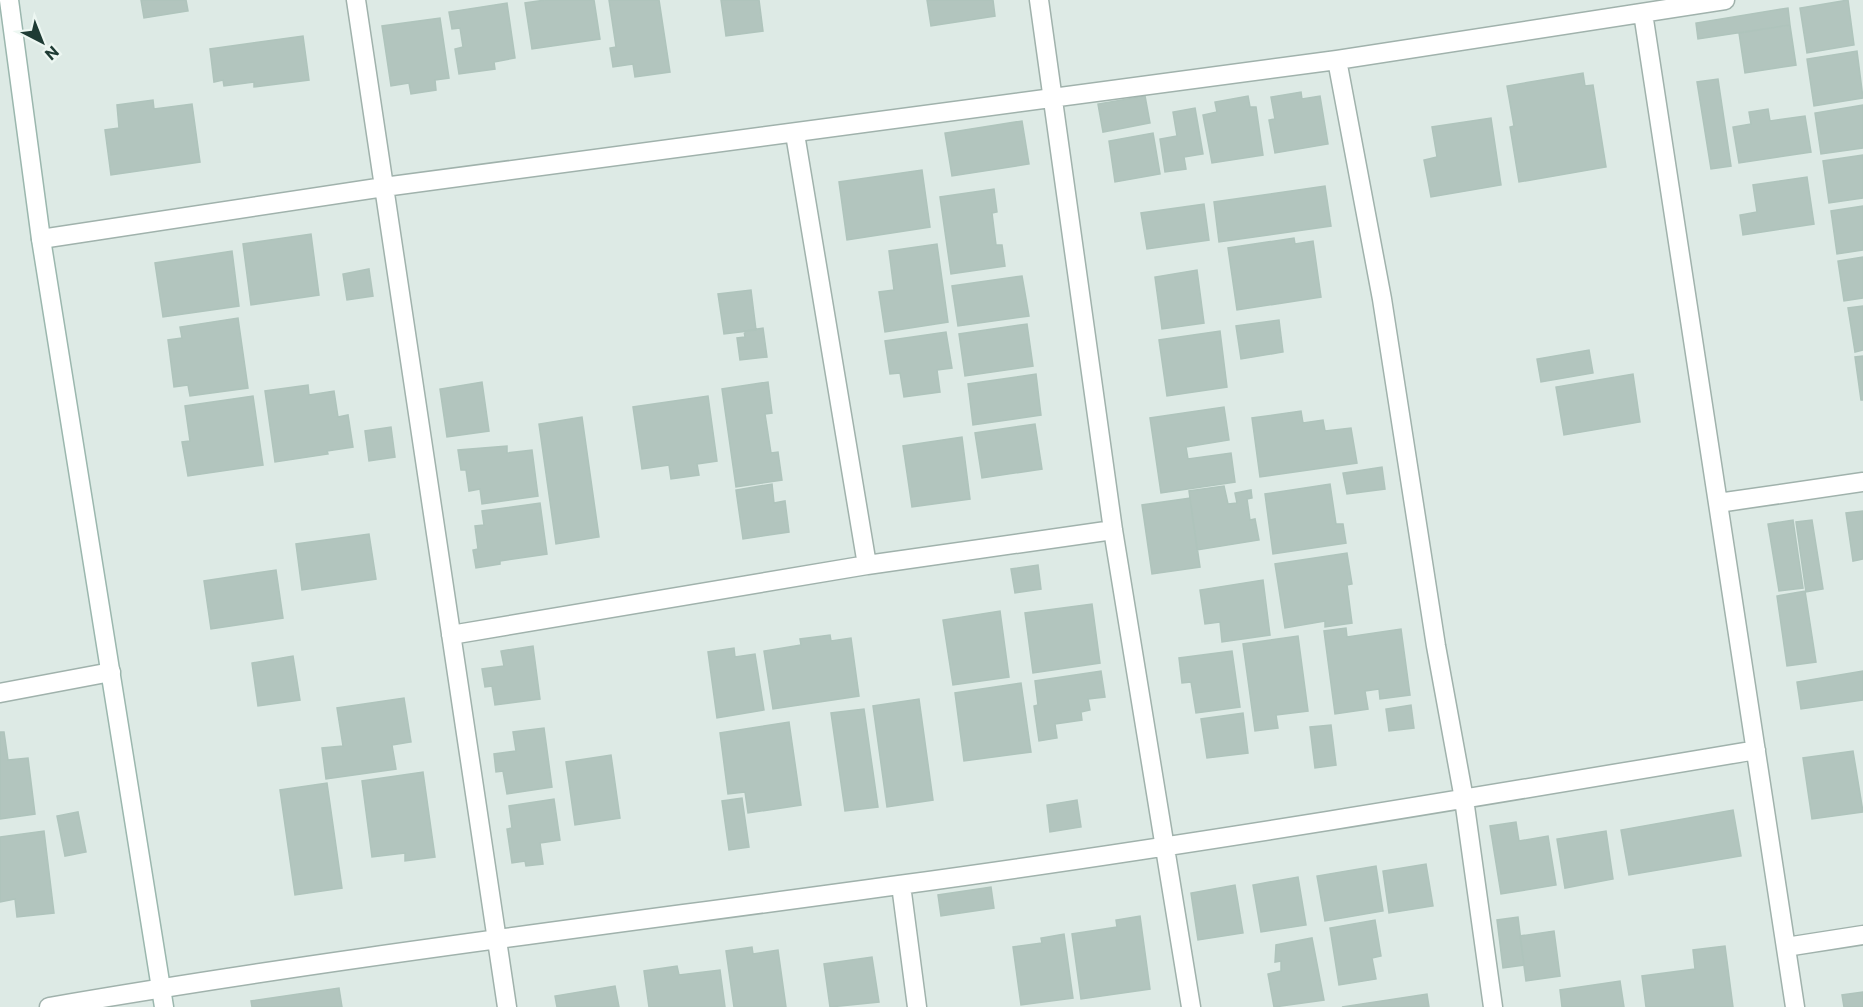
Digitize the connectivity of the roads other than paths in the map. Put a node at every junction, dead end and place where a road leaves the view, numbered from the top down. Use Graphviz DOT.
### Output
graph roads {
  1 [pos="9,0"];
  2 [pos="356,0"];
  3 [pos="1039,0"];
  4 [pos="1725,0"];
  5 [pos="1643,13"];
  6 [pos="1337,60"];
  7 [pos="1054,96"];
  8 [pos="795,134"];
  9 [pos="384,187"];
  10 [pos="41,239"];
  11 [pos="1863,482"];
  12 [pos="1718,503"];
  13 [pos="1113,530"];
  14 [pos="867,565"];
  15 [pos="451,635"];
  16 [pos="111,672"];
  17 [pos="0,693"];
  18 [pos="1756,750"];
  19 [pos="1464,799"];
  20 [pos="1166,845"];
  21 [pos="901,885"];
  22 [pos="1863,935"];
  23 [pos="496,938"];
  24 [pos="1786,946"];
  25 [pos="162,988"];
  26 [pos="49,1007"];
  27 [pos="164,1007"];
  28 [pos="507,1007"];
  29 [pos="917,1007"];
  30 [pos="1191,1007"];
  31 [pos="1493,1007"];
  32 [pos="1795,1007"];
  1 -- 10 [label="street"];
  2 -- 9 [label="street"];
  3 -- 7 [label="street"];
  4 -- 5 [label="street"];
  5 -- 6 [label="street"];
  5 -- 12 [label="street"];
  6 -- 7 [label="street"];
  6 -- 19 [label="street"];
  7 -- 8 [label="street"];
  7 -- 13 [label="street"];
  8 -- 9 [label="street"];
  8 -- 14 [label="street"];
  9 -- 10 [label="street"];
  9 -- 15 [label="street"];
  10 -- 16 [label="street"];
  11 -- 12 [label="street"];
  12 -- 18 [label="street"];
  13 -- 14 [label="street"];
  13 -- 20 [label="street"];
  14 -- 15 [label="street"];
  15 -- 23 [label="street"];
  16 -- 17 [label="street"];
  16 -- 25 [label="street"];
  18 -- 19 [label="street"];
  18 -- 24 [label="street"];
  19 -- 20 [label="street"];
  19 -- 31 [label="street"];
  20 -- 21 [label="street"];
  20 -- 30 [label="street"];
  21 -- 23 [label="street"];
  21 -- 29 [label="street"];
  22 -- 24 [label="street"];
  23 -- 25 [label="street"];
  23 -- 28 [label="street"];
  24 -- 32 [label="street"];
  25 -- 26 [label="street"];
  25 -- 27 [label="street"];
}
